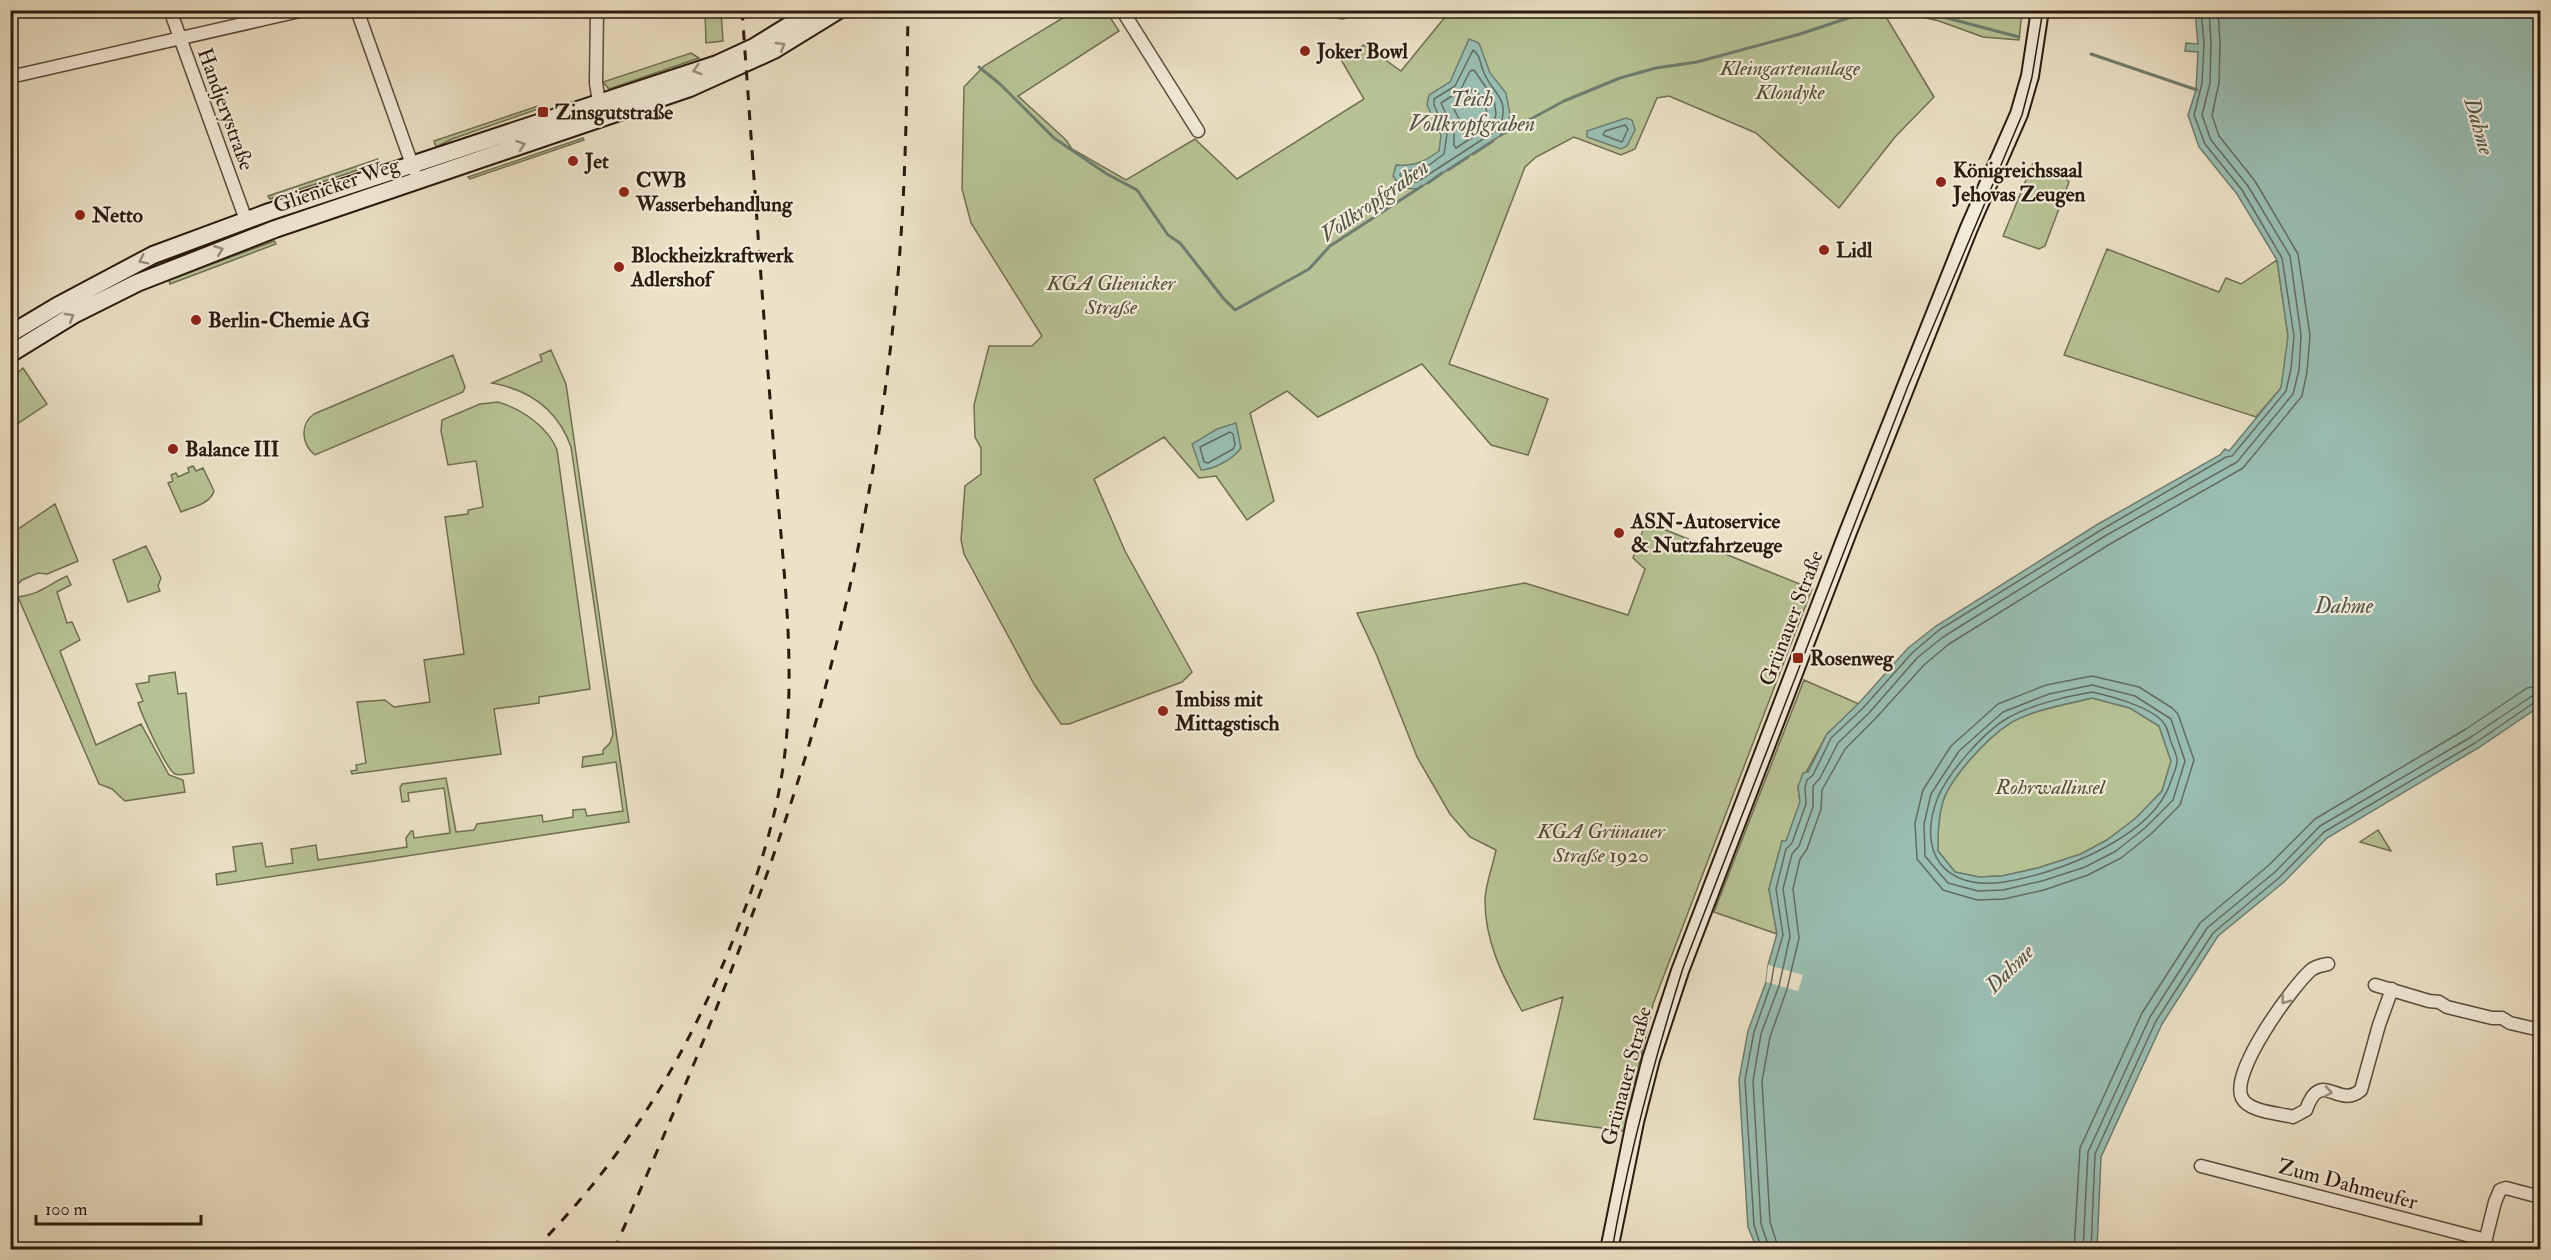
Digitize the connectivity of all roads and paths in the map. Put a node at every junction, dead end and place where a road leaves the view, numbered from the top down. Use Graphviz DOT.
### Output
graph roads {
  1 [pos="170,10"];
  2 [pos="304,10"];
  3 [pos="357,10"];
  4 [pos="597,10"];
  5 [pos="814,10"];
  6 [pos="839,10"];
  7 [pos="1122,10"];
  8 [pos="1335,10"];
  9 [pos="1347,10"];
  10 [pos="2040,10"];
  11 [pos="180,38"];
  12 [pos="10,77"];
  13 [pos="599,102"];
  14 [pos="1198,131"];
  15 [pos="412,164"];
  16 [pos="418,180"];
  17 [pos="246,220"];
  18 [pos="10,334"];
  19 [pos="10,354"];
  20 [pos="2328,964"];
  21 [pos="2375,985"];
  22 [pos="2392,989"];
  23 [pos="2541,1030"];
  24 [pos="2200,1166"];
  25 [pos="2541,1197"];
  26 [pos="2484,1245"];
  27 [pos="1609,1250"];
  1 -- 11 [label="street, Handjerystraße"];
  2 -- 11 [label="street"];
  3 -- 15 [label="street"];
  4 -- 13 [label="street"];
  5 -- 13 [label="main road, Glienicker Weg, one-way"];
  16 -- 6 [label="main road, Glienicker Weg, one-way"];
  7 -- 14 [label="street"];
  8 -- 9 [label="street"];
  10 -- 27 [label="main road, Grünauer Straße"];
  11 -- 12 [label="street"];
  11 -- 17 [label="street, Handjerystraße"];
  13 -- 15 [label="main road, Glienicker Weg"];
  15 -- 16 [label="street"];
  15 -- 17 [label="main road, Glienicker Weg"];
  19 -- 16 [label="main road, Glienicker Weg, one-way"];
  17 -- 18 [label="main road, Glienicker Weg, one-way"];
  20 -- 22 [label="street, one-way"];
  21 -- 22 [label="street"];
  22 -- 23 [label="street"];
  24 -- 26 [label="street, Zum Dahmeufer"];
  25 -- 26 [label="street"];
}
